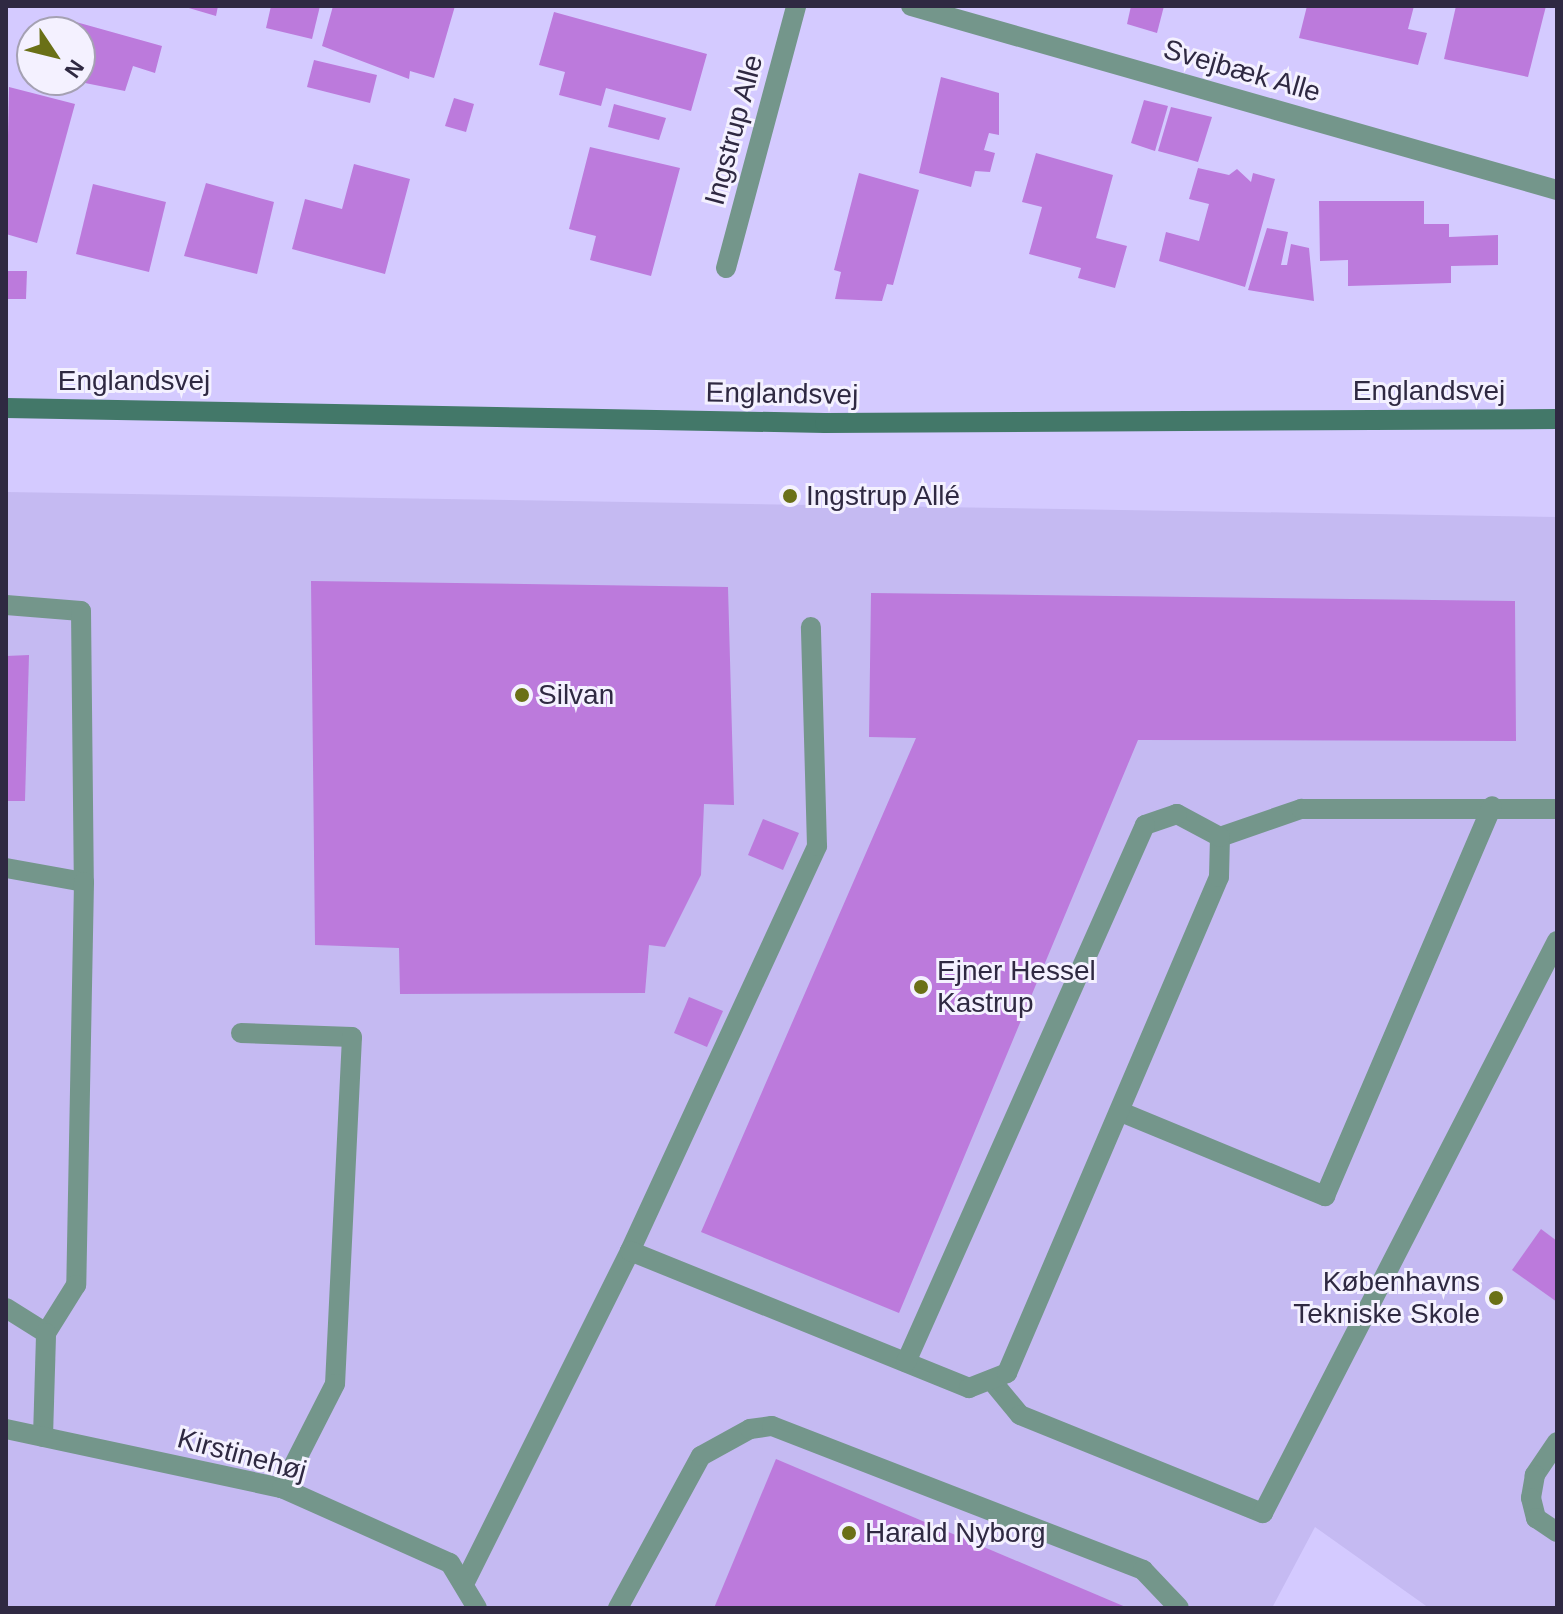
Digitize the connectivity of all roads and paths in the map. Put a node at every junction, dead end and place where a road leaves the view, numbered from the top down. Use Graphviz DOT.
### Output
graph roads {
  1 [pos="796,6"];
  2 [pos="911,6"];
  3 [pos="1557,190"];
  4 [pos="726,268"];
  5 [pos="6,408"];
  6 [pos="1557,419"];
  7 [pos="6,605"];
  8 [pos="811,627"];
  9 [pos="1492,806"];
  10 [pos="1557,809"];
  11 [pos="1220,837"];
  12 [pos="6,868"];
  13 [pos="84,882"];
  14 [pos="1557,941"];
  15 [pos="241,1033"];
  16 [pos="1121,1112"];
  17 [pos="630,1251"];
  18 [pos="6,1308"];
  19 [pos="46,1333"];
  20 [pos="906,1362"];
  21 [pos="991,1380"];
  22 [pos="6,1429"];
  23 [pos="43,1437"];
  24 [pos="1557,1442"];
  25 [pos="282,1488"];
  26 [pos="1557,1532"];
  27 [pos="466,1580"];
  28 [pos="477,1608"];
  29 [pos="618,1608"];
  30 [pos="1179,1608"];
  1 -- 4 [label="street, Ingstrup Alle"];
  2 -- 3 [label="street, Svejbæk Alle"];
  5 -- 6 [label="main road, Englandsvej"];
  7 -- 13 [label="street"];
  8 -- 17 [label="street"];
  9 -- 10 [label="street"];
  9 -- 11 [label="street"];
  9 -- 16 [label="street"];
  11 -- 16 [label="street"];
  11 -- 20 [label="street"];
  12 -- 13 [label="street"];
  13 -- 19 [label="street"];
  14 -- 21 [label="street"];
  15 -- 25 [label="street"];
  16 -- 21 [label="street"];
  17 -- 20 [label="street"];
  17 -- 27 [label="street"];
  18 -- 19 [label="street"];
  19 -- 23 [label="street"];
  20 -- 21 [label="street"];
  22 -- 23 [label="street, Kirstinehøj"];
  23 -- 25 [label="street, Kirstinehøj"];
  24 -- 26 [label="street"];
  25 -- 27 [label="street, Kirstinehøj"];
  27 -- 28 [label="street"];
  29 -- 30 [label="street"];
}
